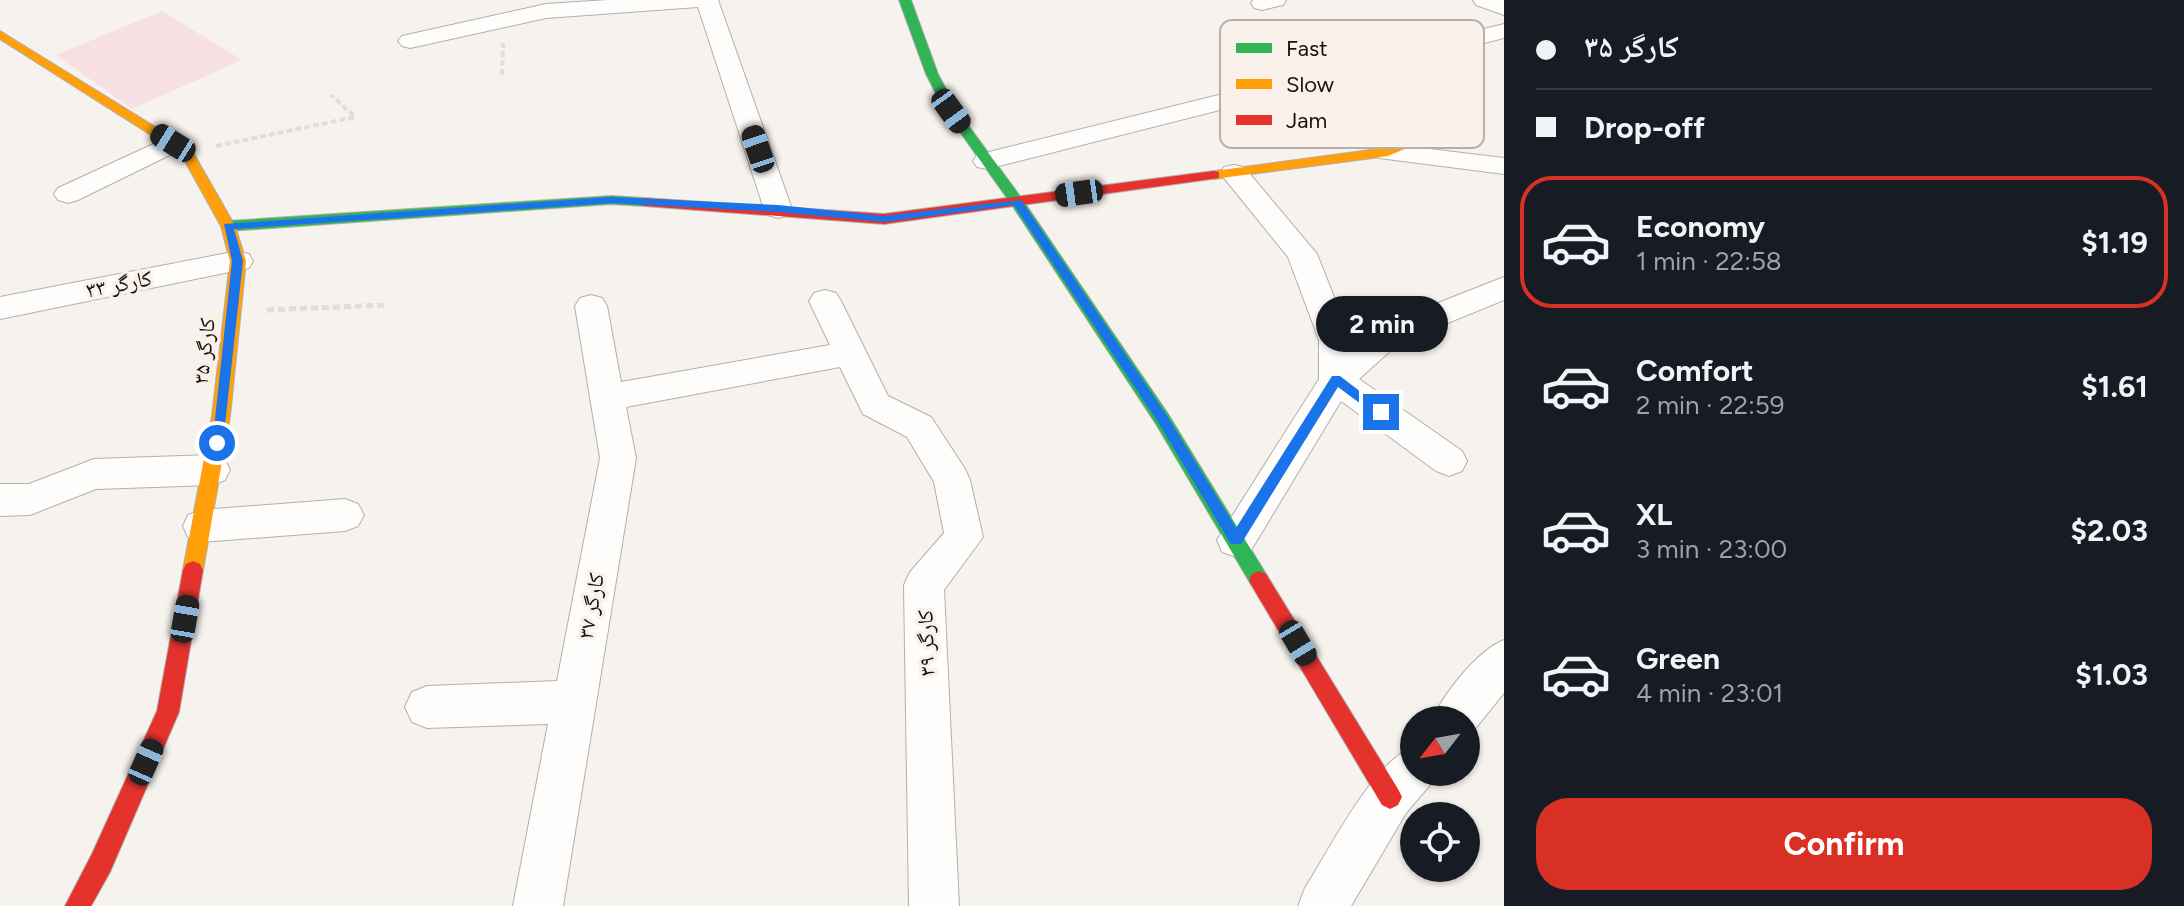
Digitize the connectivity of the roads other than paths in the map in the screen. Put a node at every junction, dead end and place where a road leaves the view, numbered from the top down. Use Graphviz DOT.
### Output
graph roads {
  1 [pos="706,0"];
  2 [pos="905,0"];
  3 [pos="1484,0"];
  4 [pos="1504,8"];
  5 [pos="1504,31"];
  6 [pos="0,34"];
  7 [pos="1484,36"];
  8 [pos="410,41"];
  9 [pos="1220,102"];
  10 [pos="180,148"];
  11 [pos="1397,148"];
  12 [pos="1388,152"];
  13 [pos="987,161"];
  14 [pos="1504,166"];
  15 [pos="1234,173"];
  16 [pos="68,194"];
  17 [pos="1017,202"];
  18 [pos="778,209"];
  19 [pos="228,226"];
  20 [pos="238,261"];
  21 [pos="1504,288"];
  22 [pos="825,301"];
  23 [pos="591,306"];
  24 [pos="0,308"];
  25 [pos="850,353"];
  26 [pos="1336,380"];
  27 [pos="607,398"];
  28 [pos="1449,461"];
  29 [pos="212,470"];
  30 [pos="0,500"];
  31 [pos="345,515"];
  32 [pos="202,526"];
  33 [pos="1236,540"];
  34 [pos="1504,660"];
  35 [pos="575,702"];
  36 [pos="1466,706"];
  37 [pos="427,707"];
  38 [pos="1400,780"];
  39 [pos="1400,786"];
  40 [pos="77,906"];
  41 [pos="538,906"];
  42 [pos="934,906"];
  43 [pos="1323,906"];
  1 -- 8 [label="street"];
  1 -- 18 [label="street"];
  2 -- 13 [label="street"];
  3 -- 4 [label="street"];
  5 -- 7 [label="street"];
  6 -- 10 [label="street, کارگر ۳۵"];
  9 -- 13 [label="street"];
  10 -- 16 [label="street"];
  10 -- 19 [label="street, کارگر ۳۵"];
  11 -- 12 [label="street"];
  12 -- 14 [label="street"];
  12 -- 15 [label="street"];
  13 -- 17 [label="street"];
  15 -- 17 [label="street"];
  15 -- 26 [label="street"];
  17 -- 18 [label="street"];
  17 -- 33 [label="street"];
  18 -- 19 [label="street"];
  19 -- 20 [label="street, کارگر ۳۵"];
  20 -- 24 [label="street, کارگر ۳۳"];
  20 -- 29 [label="street, کارگر ۳۵"];
  21 -- 26 [label="street"];
  22 -- 25 [label="street, کارگر ۳۹"];
  23 -- 27 [label="street, کارگر ۳۷"];
  25 -- 27 [label="street"];
  25 -- 42 [label="street, کارگر ۳۹"];
  26 -- 28 [label="street"];
  26 -- 33 [label="street"];
  27 -- 35 [label="street, کارگر ۳۷"];
  29 -- 30 [label="street"];
  29 -- 32 [label="street, کارگر ۳۵"];
  31 -- 32 [label="street"];
  32 -- 40 [label="street, کارگر ۳۵"];
  33 -- 38 [label="street"];
  34 -- 36 [label="street"];
  35 -- 37 [label="street"];
  35 -- 41 [label="street, کارگر ۳۷"];
  39 -- 43 [label="street"];
}
